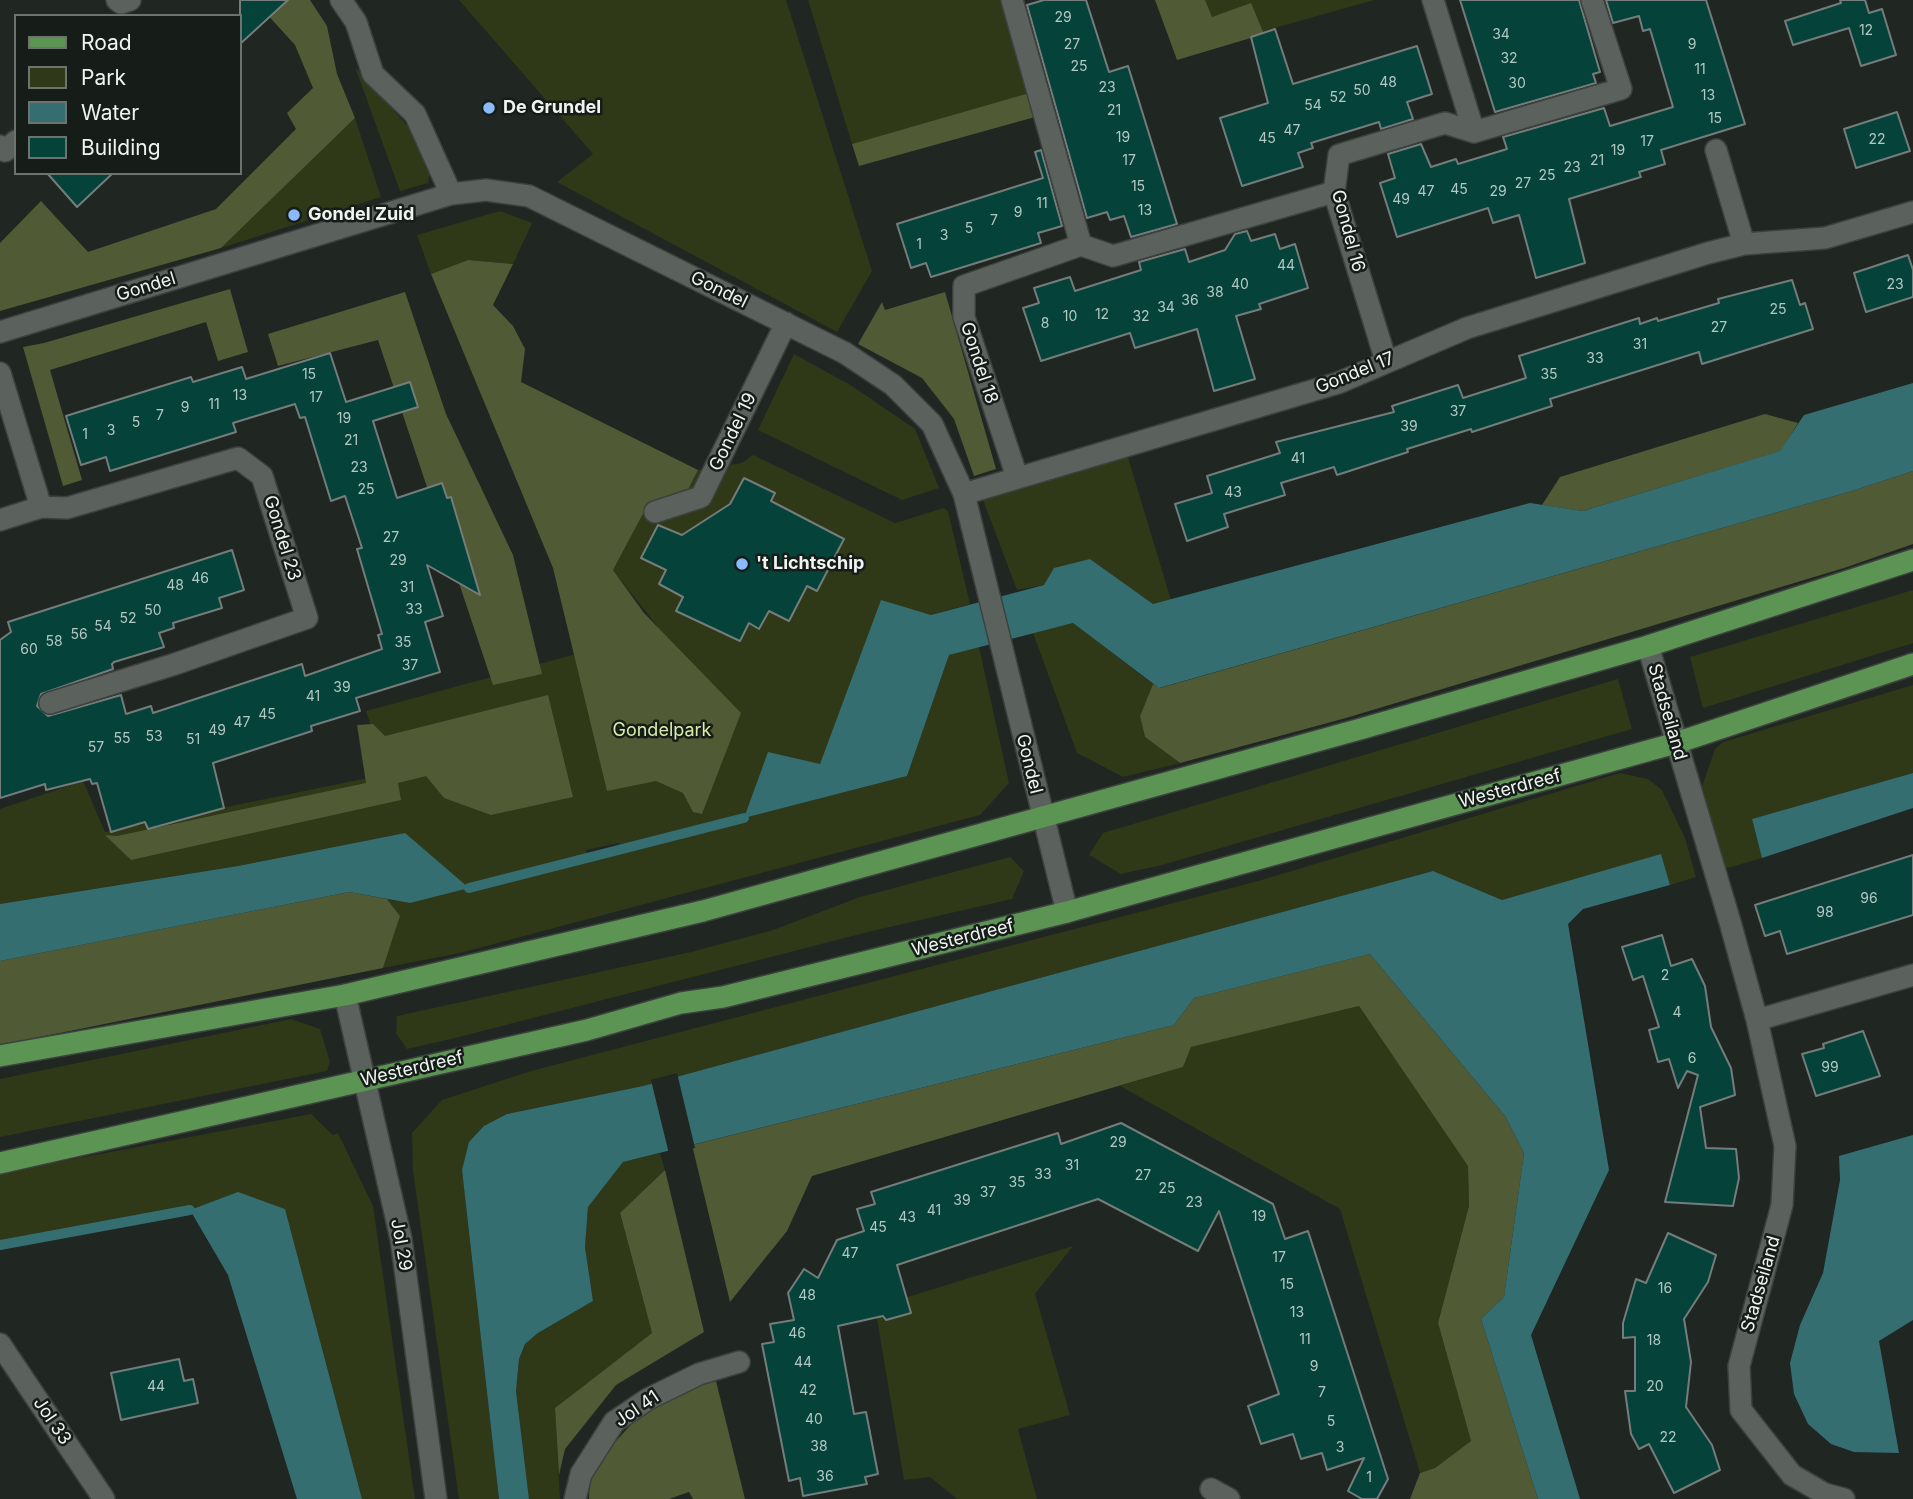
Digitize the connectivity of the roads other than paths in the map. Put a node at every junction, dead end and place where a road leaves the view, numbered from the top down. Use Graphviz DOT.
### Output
graph roads {
  1 [pos="341,0"];
  2 [pos="1012,0"];
  3 [pos="1433,0"];
  4 [pos="1592,0"];
  5 [pos="1474,132"];
  6 [pos="14,143"];
  7 [pos="0,146"];
  8 [pos="1716,150"];
  9 [pos="1334,192"];
  10 [pos="451,194"];
  11 [pos="1913,212"];
  12 [pos="1744,244"];
  13 [pos="1082,245"];
  14 [pos="786,323"];
  15 [pos="0,332"];
  16 [pos="1386,360"];
  17 [pos="0,373"];
  18 [pos="1017,477"];
  19 [pos="964,494"];
  20 [pos="41,507"];
  21 [pos="655,512"];
  22 [pos="0,520"];
  23 [pos="1913,561"];
  24 [pos="1648,646"];
  25 [pos="1913,664"];
  26 [pos="50,703"];
  27 [pos="1676,743"];
  28 [pos="1042,818"];
  29 [pos="1068,912"];
  30 [pos="1913,975"];
  31 [pos="345,995"];
  32 [pos="1757,1020"];
  33 [pos="0,1056"];
  34 [pos="367,1079"];
  35 [pos="0,1163"];
  36 [pos="0,1344"];
  37 [pos="739,1362"];
  38 [pos="104,1499"];
  39 [pos="436,1499"];
  40 [pos="575,1499"];
  41 [pos="1844,1499"];
  1 -- 10 [label="street"];
  2 -- 13 [label="street"];
  3 -- 5 [label="street"];
  4 -- 5 [label="street, Gondel 16"];
  5 -- 9 [label="street, Gondel 16"];
  6 -- 7 [label="street"];
  8 -- 12 [label="street"];
  9 -- 13 [label="street"];
  9 -- 16 [label="street, Gondel 16"];
  10 -- 14 [label="street, Gondel"];
  10 -- 15 [label="street, Gondel"];
  11 -- 12 [label="street, Gondel 17"];
  12 -- 16 [label="street, Gondel 17"];
  13 -- 18 [label="street, Gondel 18"];
  14 -- 19 [label="street, Gondel"];
  14 -- 21 [label="street, Gondel 19"];
  16 -- 18 [label="street, Gondel 17"];
  17 -- 20 [label="street"];
  18 -- 19 [label="street, Gondel 17"];
  19 -- 28 [label="street, Gondel"];
  20 -- 22 [label="street"];
  20 -- 26 [label="street, Gondel 23"];
  23 -- 24 [label="main road"];
  24 -- 27 [label="street, Stadseiland"];
  24 -- 28 [label="main road"];
  25 -- 27 [label="main road, Westerdreef"];
  27 -- 29 [label="main road, Westerdreef"];
  27 -- 32 [label="street, Stadseiland"];
  28 -- 29 [label="street, Gondel"];
  28 -- 31 [label="main road"];
  29 -- 34 [label="main road, Westerdreef"];
  30 -- 32 [label="street"];
  31 -- 33 [label="main road"];
  31 -- 34 [label="street, Jol 29"];
  32 -- 41 [label="street, Stadseiland"];
  34 -- 35 [label="main road, Westerdreef"];
  34 -- 39 [label="street, Jol 29"];
  36 -- 38 [label="street, Jol 33"];
  37 -- 40 [label="street, Jol 41"];
}
